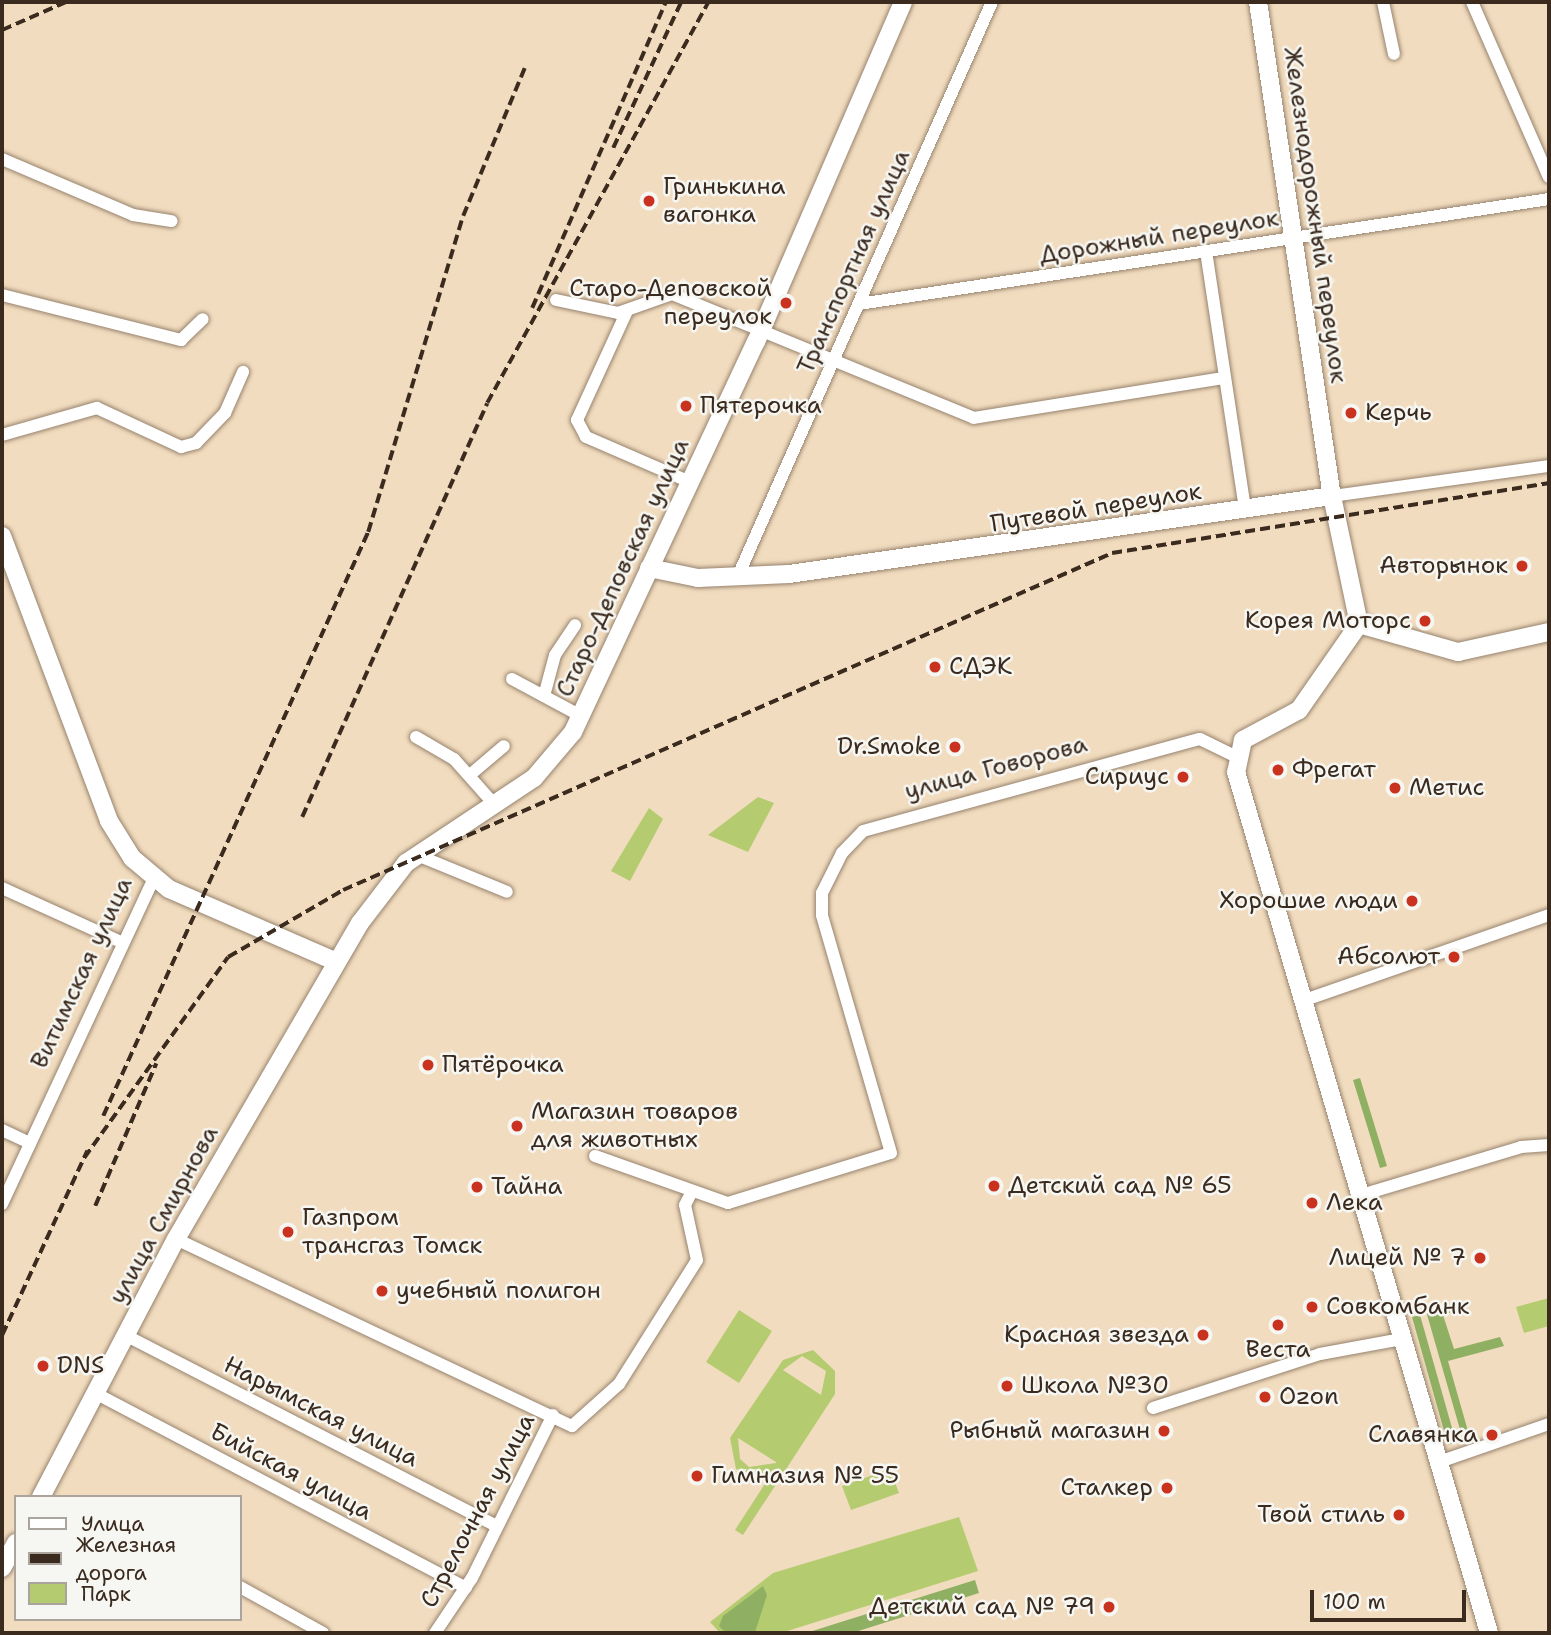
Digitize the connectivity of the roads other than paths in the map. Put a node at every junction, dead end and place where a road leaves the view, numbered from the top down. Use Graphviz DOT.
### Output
graph roads {
  1 [pos="903,2"];
  2 [pos="992,2"];
  3 [pos="1258,2"];
  4 [pos="1383,2"];
  5 [pos="1472,2"];
  6 [pos="1394,54"];
  7 [pos="2,159"];
  8 [pos="1549,177"];
  9 [pos="1549,199"];
  10 [pos="172,221"];
  11 [pos="1292,237"];
  12 [pos="1206,251"];
  13 [pos="2,295"];
  14 [pos="556,300"];
  15 [pos="859,304"];
  16 [pos="627,311"];
  17 [pos="203,319"];
  18 [pos="762,327"];
  19 [pos="835,360"];
  20 [pos="243,372"];
  21 [pos="1224,378"];
  22 [pos="2,435"];
  23 [pos="1549,466"];
  24 [pos="690,482"];
  25 [pos="1332,496"];
  26 [pos="1245,509"];
  27 [pos="2,536"];
  28 [pos="649,568"];
  29 [pos="737,578"];
  30 [pos="1359,624"];
  31 [pos="575,625"];
  32 [pos="1549,632"];
  33 [pos="512,679"];
  34 [pos="544,696"];
  35 [pos="581,716"];
  36 [pos="415,737"];
  37 [pos="504,746"];
  38 [pos="1235,756"];
  39 [pos="471,774"];
  40 [pos="494,804"];
  41 [pos="417,855"];
  42 [pos="154,878"];
  43 [pos="2,888"];
  44 [pos="507,892"];
  45 [pos="1549,915"];
  46 [pos="119,941"];
  47 [pos="337,962"];
  48 [pos="1302,1001"];
  49 [pos="2,1130"];
  50 [pos="30,1143"];
  51 [pos="1549,1144"];
  52 [pos="595,1156"];
  53 [pos="691,1193"];
  54 [pos="1359,1196"];
  55 [pos="2,1204"];
  56 [pos="176,1239"];
  57 [pos="125,1335"];
  58 [pos="1402,1339"];
  59 [pos="96,1394"];
  60 [pos="1153,1408"];
  61 [pos="554,1415"];
  62 [pos="1549,1424"];
  63 [pos="1439,1462"];
  64 [pos="42,1495"];
  65 [pos="497,1526"];
  66 [pos="242,1588"];
  67 [pos="466,1588"];
  68 [pos="323,1633"];
  69 [pos="435,1633"];
  70 [pos="1489,1633"];
  1 -- 18 [label="street, Старо-Деповская улица"];
  2 -- 15 [label="street, Транспортная улица"];
  3 -- 11 [label="street, Железнодорожный переулок"];
  4 -- 6 [label="street"];
  5 -- 8 [label="street"];
  7 -- 10 [label="street"];
  9 -- 11 [label="street, Дорожный переулок"];
  11 -- 12 [label="street, Дорожный переулок"];
  11 -- 25 [label="street, Железнодорожный переулок"];
  12 -- 15 [label="street, Дорожный переулок"];
  12 -- 21 [label="street"];
  13 -- 17 [label="street"];
  14 -- 16 [label="street"];
  15 -- 19 [label="street, Транспортная улица"];
  16 -- 18 [label="street"];
  16 -- 24 [label="street"];
  18 -- 19 [label="street"];
  18 -- 24 [label="street, Старо-Деповская улица"];
  19 -- 21 [label="street"];
  19 -- 29 [label="street, Транспортная улица"];
  20 -- 22 [label="street"];
  21 -- 26 [label="street"];
  23 -- 25 [label="street, Путевой переулок"];
  24 -- 28 [label="street, Старо-Деповская улица"];
  25 -- 26 [label="street, Путевой переулок"];
  25 -- 30 [label="street, Железнодорожный переулок"];
  26 -- 29 [label="street, Путевой переулок"];
  27 -- 42 [label="street, Витимская улица"];
  28 -- 29 [label="street, Путевой переулок"];
  28 -- 35 [label="street, Старо-Деповская улица"];
  30 -- 32 [label="street"];
  30 -- 38 [label="street"];
  31 -- 34 [label="street"];
  33 -- 34 [label="street"];
  34 -- 35 [label="street"];
  35 -- 40 [label="street, Старо-Деповская улица"];
  36 -- 39 [label="street"];
  37 -- 39 [label="street"];
  38 -- 48 [label="street"];
  38 -- 53 [label="street, улица Говорова"];
  39 -- 40 [label="street"];
  40 -- 41 [label="street, Старо-Деповская улица"];
  41 -- 44 [label="street"];
  41 -- 47 [label="street, Старо-Деповская улица"];
  42 -- 46 [label="street, Витимская улица"];
  42 -- 47 [label="street"];
  43 -- 46 [label="street"];
  45 -- 48 [label="street"];
  46 -- 50 [label="street, Витимская улица"];
  47 -- 56 [label="street, улица Смирнова"];
  48 -- 54 [label="street"];
  49 -- 50 [label="street"];
  50 -- 55 [label="street, Витимская улица"];
  51 -- 54 [label="street"];
  52 -- 53 [label="street"];
  53 -- 61 [label="street, Стрелочная улица"];
  54 -- 58 [label="street"];
  56 -- 57 [label="street, улица Смирнова"];
  56 -- 61 [label="street"];
  57 -- 59 [label="street, улица Смирнова"];
  57 -- 65 [label="street, Нарымская улица"];
  58 -- 60 [label="street"];
  58 -- 63 [label="street"];
  59 -- 64 [label="street, улица Смирнова"];
  59 -- 67 [label="street, Бийская улица"];
  61 -- 65 [label="street, Стрелочная улица"];
  62 -- 63 [label="street"];
  63 -- 70 [label="street"];
  65 -- 67 [label="street, Стрелочная улица"];
  66 -- 68 [label="street"];
  67 -- 69 [label="street, Стрелочная улица"];
}
